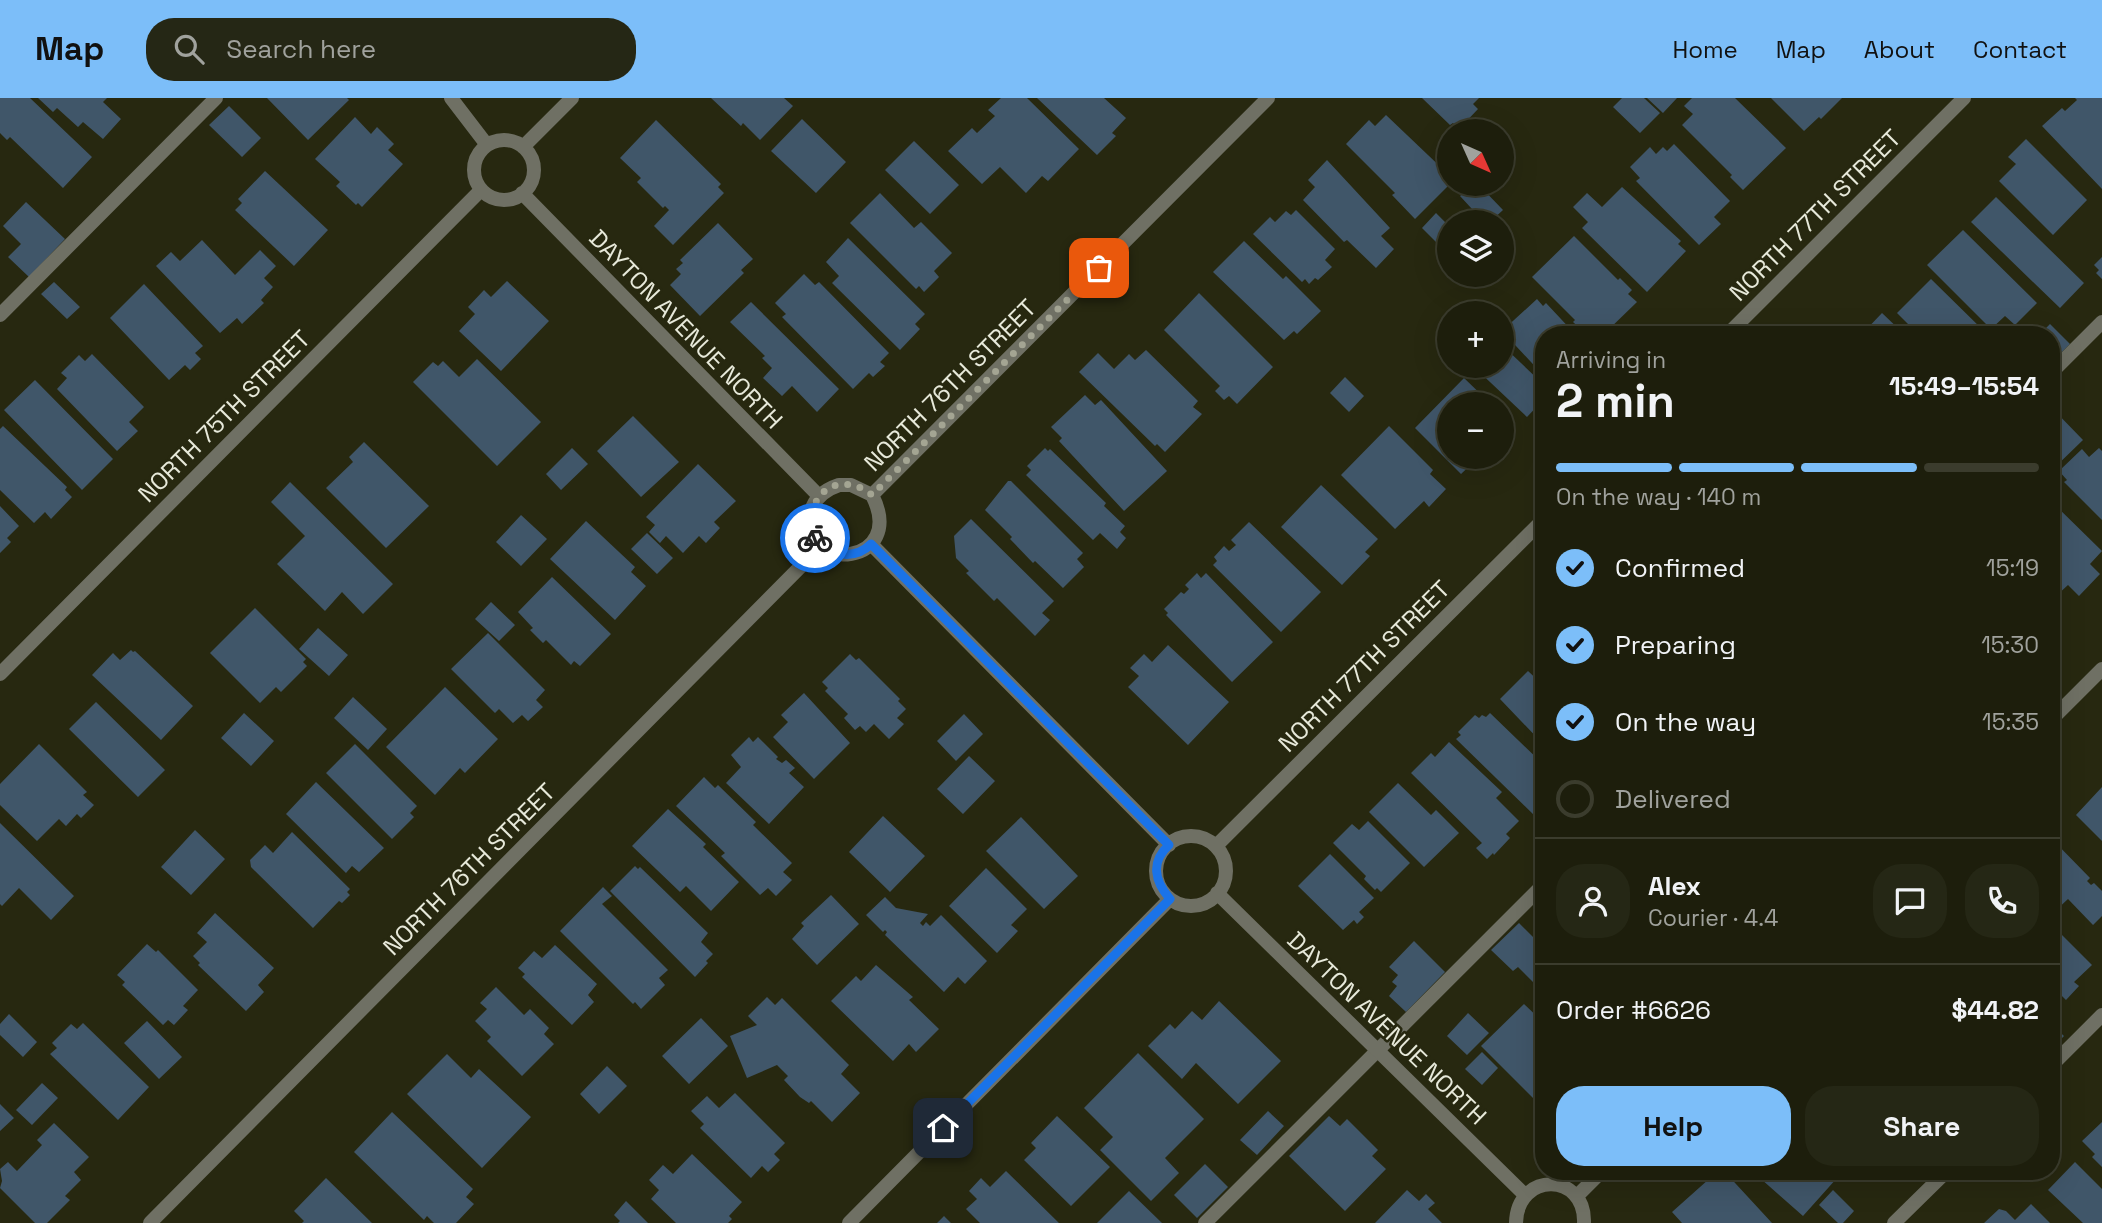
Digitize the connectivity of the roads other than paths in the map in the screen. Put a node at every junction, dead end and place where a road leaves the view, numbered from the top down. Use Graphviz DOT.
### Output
graph roads {
  1 [pos="216,98"];
  2 [pos="450,98"];
  3 [pos="572,98"];
  4 [pos="1268,98"];
  5 [pos="1964,98"];
  6 [pos="486,145"];
  7 [pos="523,147"];
  8 [pos="481,190"];
  9 [pos="522,194"];
  10 [pos="0,315"];
  11 [pos="2102,322"];
  12 [pos="1736,326"];
  13 [pos="2060,364"];
  14 [pos="872,495"];
  15 [pos="818,496"];
  16 [pos="1535,528"];
  17 [pos="871,544"];
  18 [pos="820,547"];
  19 [pos="2102,669"];
  20 [pos="0,674"];
  21 [pos="2060,711"];
  22 [pos="1169,845"];
  23 [pos="1216,846"];
  24 [pos="1217,893"];
  25 [pos="1535,893"];
  26 [pos="1170,899"];
  27 [pos="2102,1015"];
  28 [pos="1377,1052"];
  29 [pos="2060,1057"];
  30 [pos="1593,1180"];
  31 [pos="1938,1180"];
  32 [pos="1525,1195"];
  33 [pos="1577,1196"];
  34 [pos="150,1223"];
  35 [pos="849,1223"];
  36 [pos="1205,1223"];
  37 [pos="1516,1223"];
  38 [pos="1584,1223"];
  39 [pos="1894,1223"];
  1 -- 10 [label="street"];
  2 -- 6 [label="street"];
  3 -- 7 [label="street"];
  4 -- 14 [label="street, NORTH 76TH STREET"];
  5 -- 12 [label="street, NORTH 77TH STREET"];
  6 -- 7 [label="street"];
  6 -- 8 [label="street"];
  7 -- 9 [label="street"];
  8 -- 9 [label="street"];
  8 -- 20 [label="street, NORTH 75TH STREET"];
  9 -- 15 [label="street, DAYTON AVENUE NORTH"];
  11 -- 13 [label="street"];
  14 -- 15 [label="street"];
  14 -- 17 [label="street"];
  15 -- 18 [label="street"];
  16 -- 23 [label="street, NORTH 77TH STREET"];
  17 -- 18 [label="street"];
  17 -- 22 [label="street"];
  18 -- 34 [label="street, NORTH 76TH STREET"];
  19 -- 21 [label="street"];
  22 -- 23 [label="street"];
  22 -- 26 [label="street"];
  23 -- 24 [label="street"];
  24 -- 26 [label="street"];
  24 -- 28 [label="street, DAYTON AVENUE NORTH"];
  25 -- 28 [label="street"];
  26 -- 35 [label="street"];
  27 -- 29 [label="street"];
  28 -- 32 [label="street, DAYTON AVENUE NORTH"];
  28 -- 36 [label="street"];
  30 -- 33 [label="street"];
  31 -- 39 [label="street"];
  32 -- 33 [label="street"];
  32 -- 37 [label="street"];
  33 -- 38 [label="street"];
}
